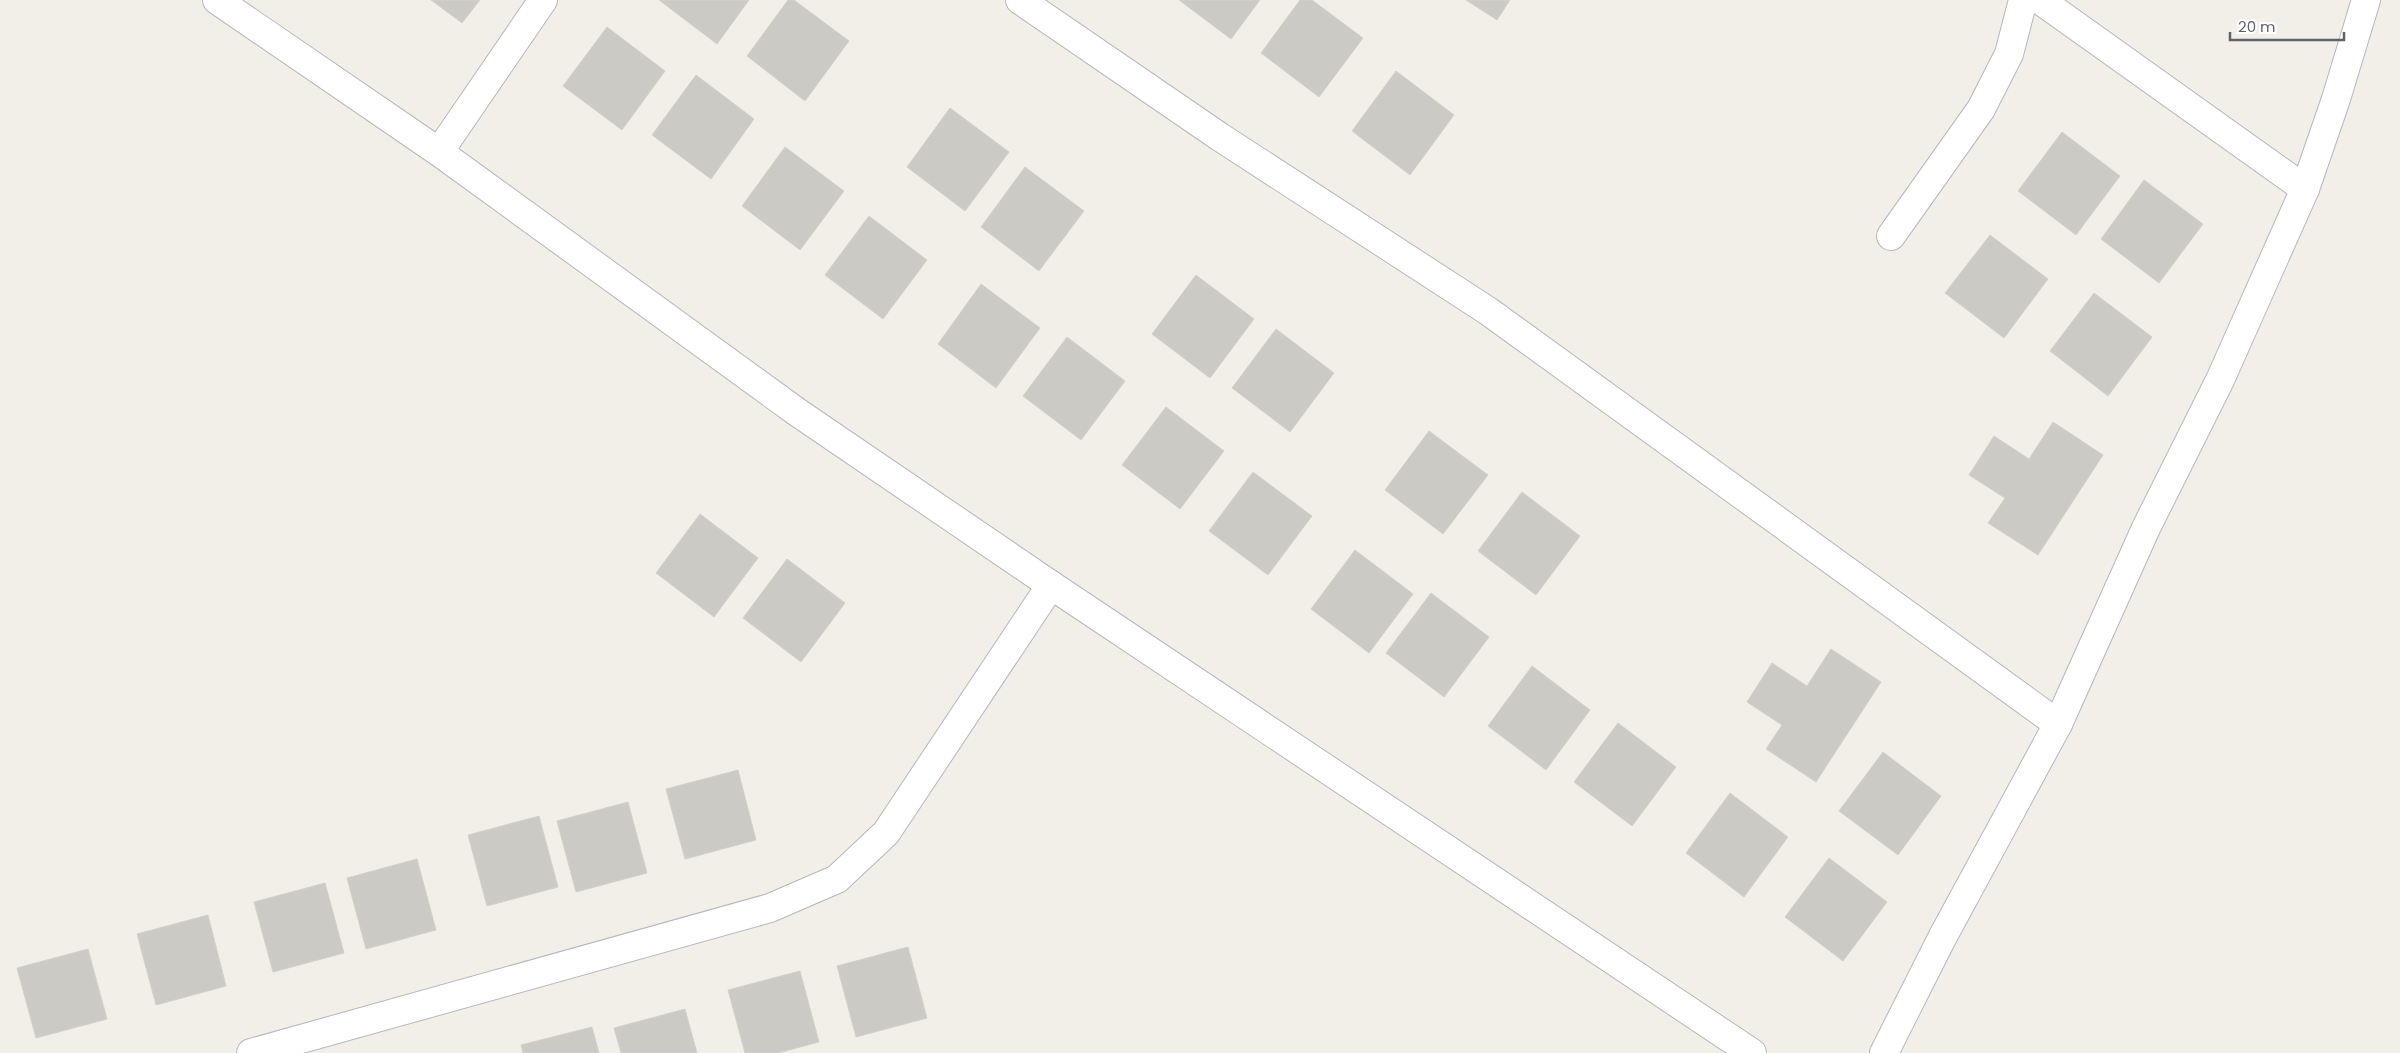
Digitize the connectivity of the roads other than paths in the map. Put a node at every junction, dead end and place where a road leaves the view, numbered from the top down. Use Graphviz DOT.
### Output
graph roads {
  1 [pos="216,0"];
  2 [pos="543,0"];
  3 [pos="1020,0"];
  4 [pos="2023,0"];
  5 [pos="2040,0"];
  6 [pos="2366,0"];
  7 [pos="439,152"];
  8 [pos="2304,189"];
  9 [pos="1891,236"];
  10 [pos="1051,585"];
  11 [pos="2058,724"];
  12 [pos="251,1053"];
  13 [pos="1752,1053"];
  14 [pos="1884,1053"];
  1 -- 7 [label="street"];
  2 -- 7 [label="street"];
  3 -- 11 [label="street"];
  4 -- 9 [label="street"];
  5 -- 8 [label="street"];
  6 -- 8 [label="street"];
  7 -- 10 [label="street"];
  8 -- 11 [label="street"];
  10 -- 12 [label="street"];
  10 -- 13 [label="street"];
  11 -- 14 [label="street"];
}
